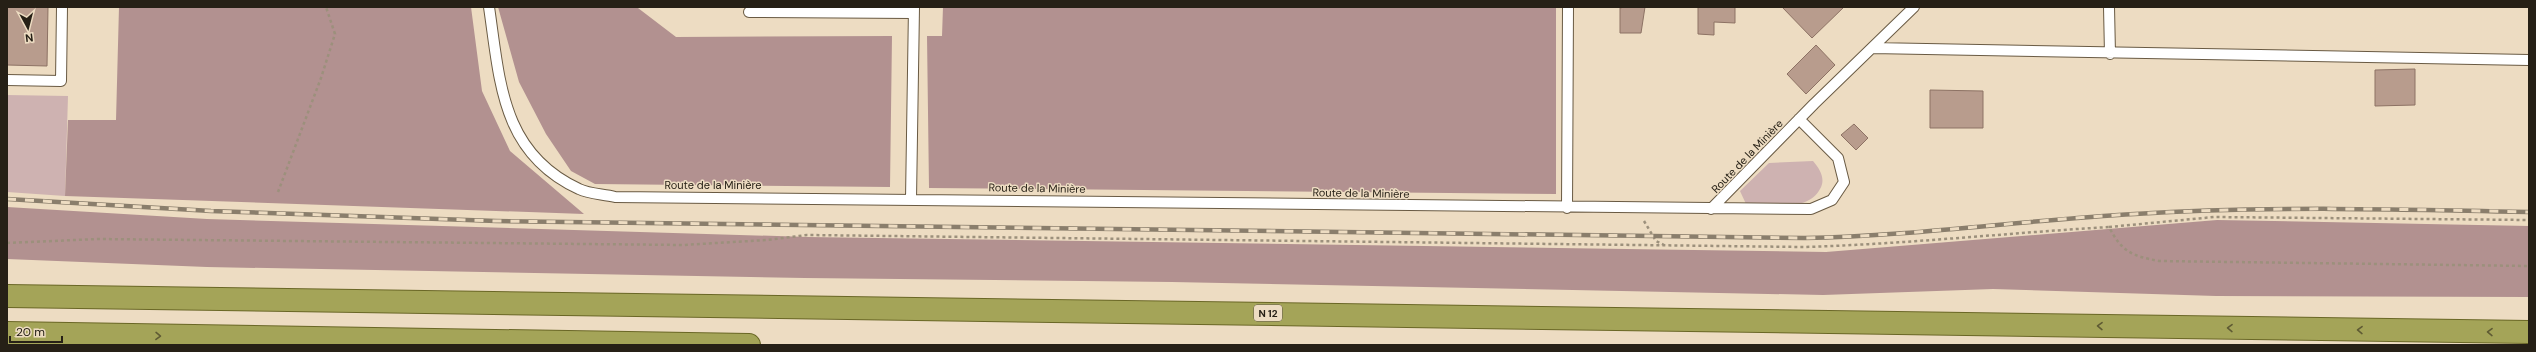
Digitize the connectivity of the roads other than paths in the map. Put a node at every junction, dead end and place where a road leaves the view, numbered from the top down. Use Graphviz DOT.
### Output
graph roads {
  1 [pos="62,7"];
  2 [pos="489,7"];
  3 [pos="1568,7"];
  4 [pos="1914,7"];
  5 [pos="2109,7"];
  6 [pos="914,10"];
  7 [pos="749,12"];
  8 [pos="1872,48"];
  9 [pos="2110,54"];
  10 [pos="2529,60"];
  11 [pos="7,80"];
  12 [pos="1799,119"];
  13 [pos="911,199"];
  14 [pos="1567,208"];
  15 [pos="1711,209"];
  16 [pos="7,296"];
  17 [pos="2529,332"];
  18 [pos="7,333"];
  19 [pos="749,345"];
  1 -- 11 [label="lane"];
  2 -- 13 [label="lane, Route de la Minière"];
  3 -- 14 [label="lane"];
  4 -- 8 [label="lane, Route de la Minière"];
  5 -- 9 [label="lane"];
  6 -- 7 [label="lane"];
  6 -- 13 [label="lane"];
  8 -- 9 [label="lane"];
  8 -- 12 [label="lane, Route de la Minière"];
  9 -- 10 [label="lane"];
  12 -- 15 [label="lane, Route de la Minière"];
  12 -- 15 [label="lane, Route de la Minière"];
  13 -- 14 [label="lane, Route de la Minière"];
  14 -- 15 [label="lane, Route de la Minière"];
  17 -- 16 [label="highway, N 12, one-way"];
  18 -- 19 [label="highway, one-way"];
}
